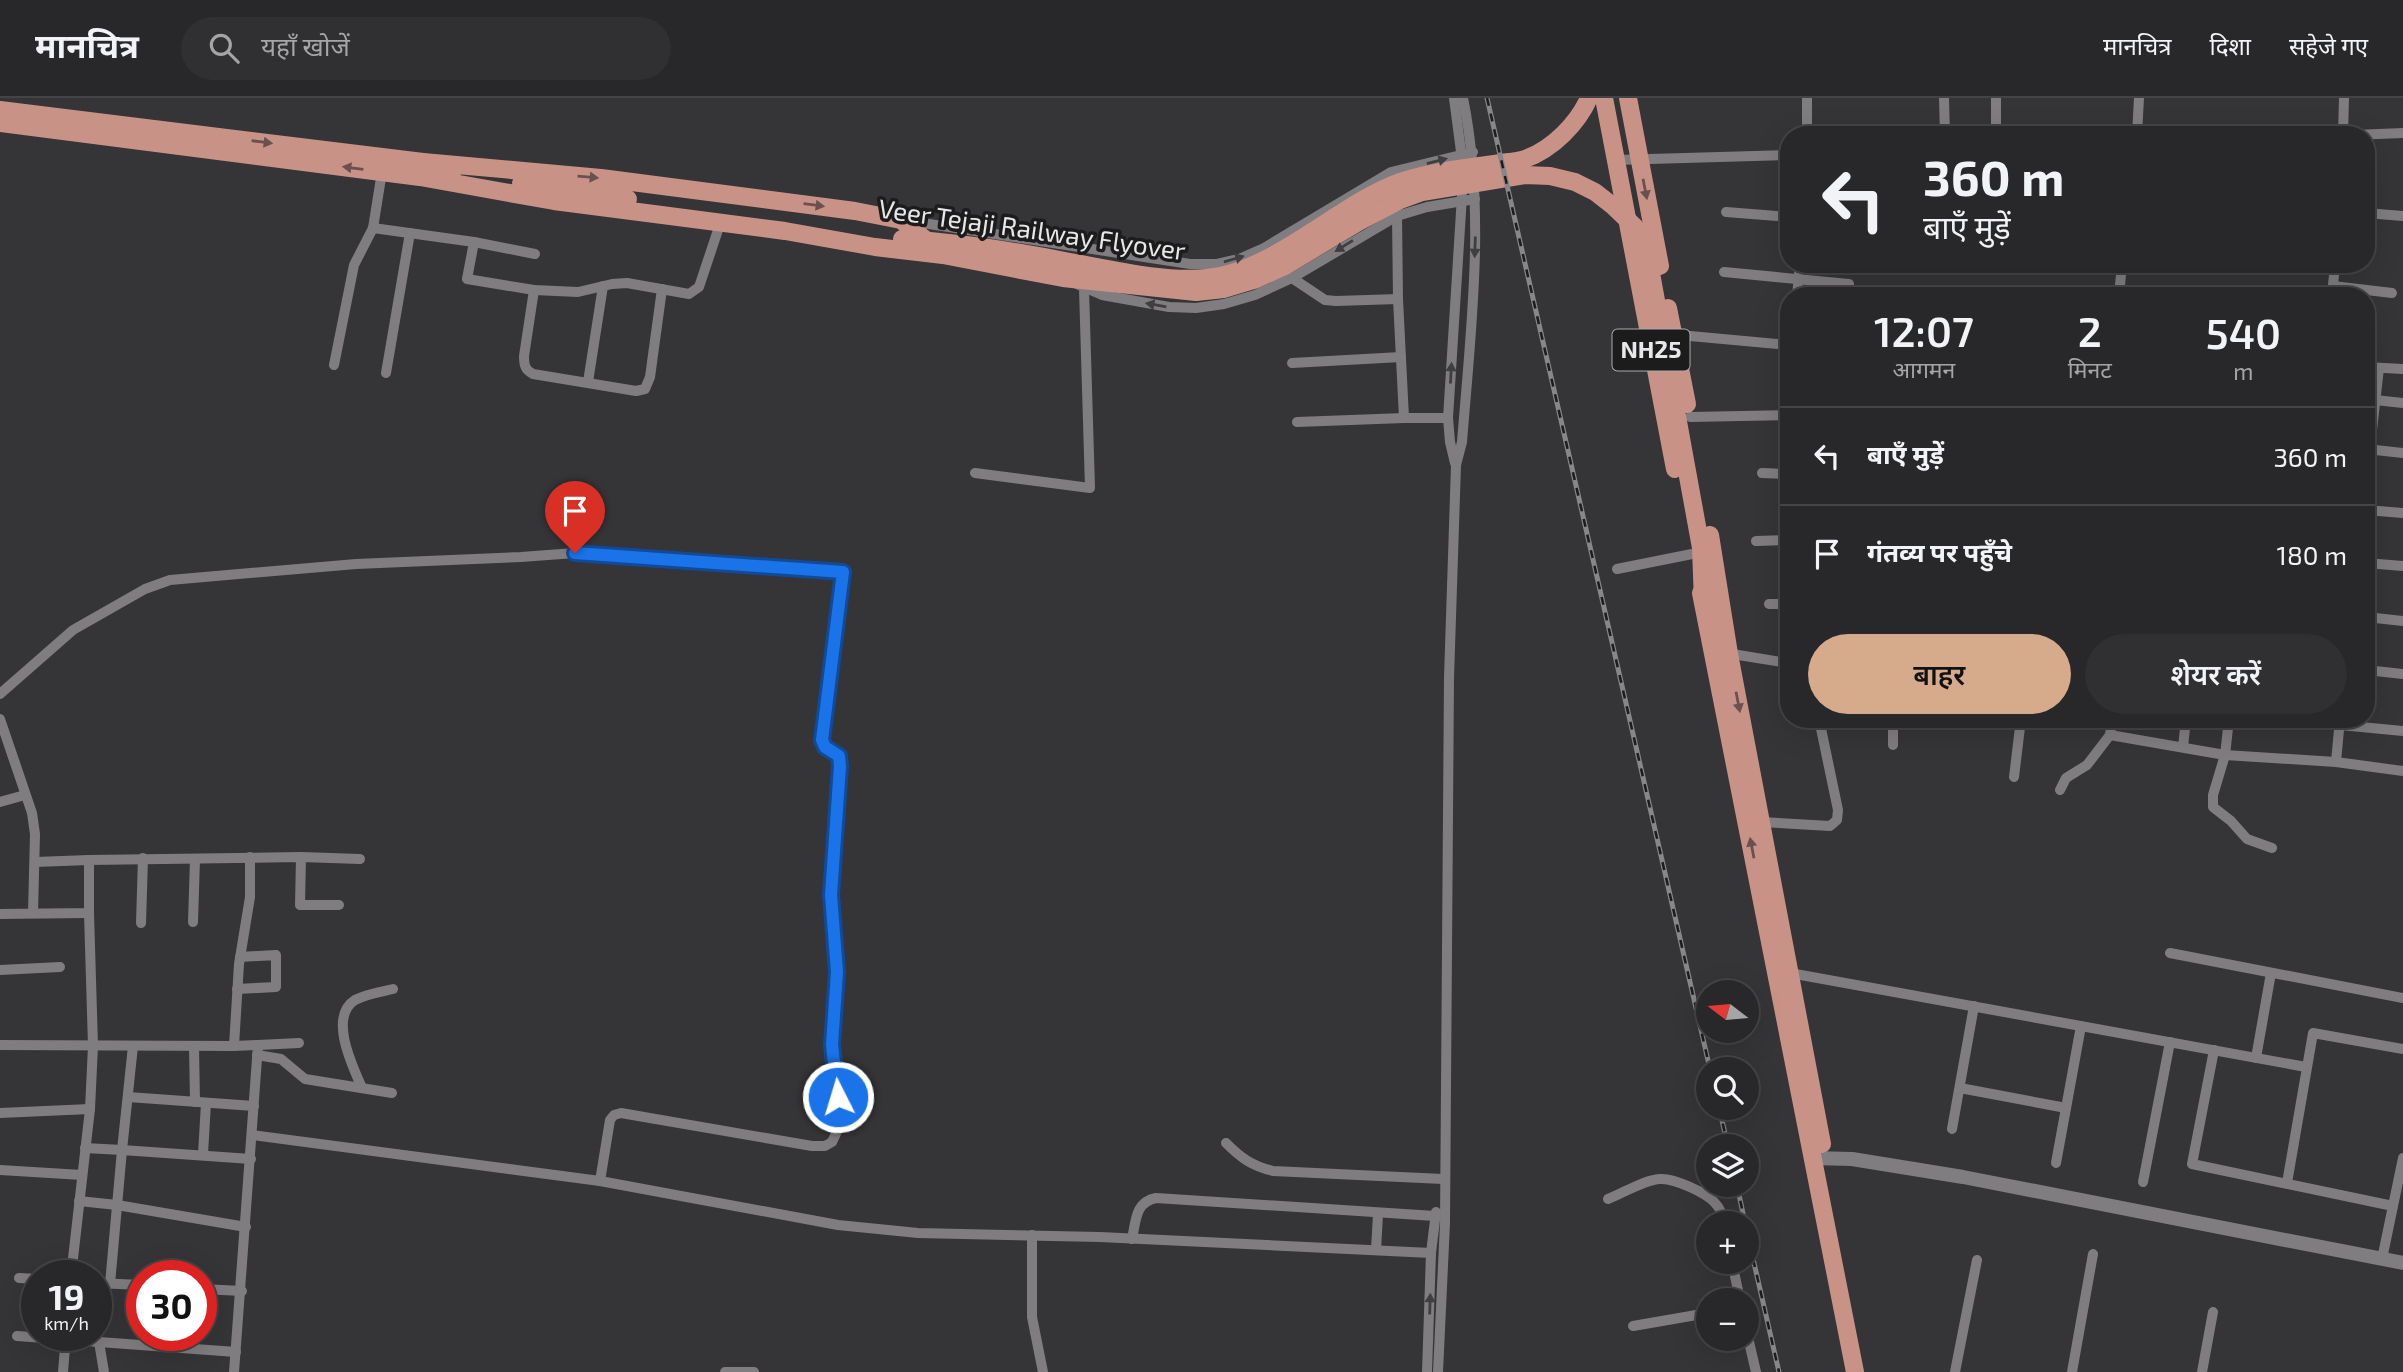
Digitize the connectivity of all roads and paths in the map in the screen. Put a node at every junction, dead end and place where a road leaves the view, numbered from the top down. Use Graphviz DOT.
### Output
graph roads {
  1 [pos="1454,98"];
  2 [pos="1463,98"];
  3 [pos="1590,98"];
  4 [pos="1604,98"];
  5 [pos="1628,98"];
  6 [pos="1807,98"];
  7 [pos="1944,98"];
  8 [pos="1996,98"];
  9 [pos="2139,98"];
  10 [pos="2344,98"];
  11 [pos="0,110"];
  12 [pos="0,123"];
  13 [pos="1807,126"];
  14 [pos="1945,126"];
  15 [pos="1996,126"];
  16 [pos="2137,126"];
  17 [pos="2343,126"];
  18 [pos="2403,133"];
  19 [pos="2375,134"];
  20 [pos="1467,153"];
  21 [pos="1780,155"];
  22 [pos="1639,159"];
  23 [pos="1615,160"];
  24 [pos="422,169"];
  25 [pos="381,178"];
  26 [pos="1475,198"];
  27 [pos="1461,201"];
  28 [pos="1726,212"];
  29 [pos="2375,213"];
  30 [pos="1396,216"];
  31 [pos="1780,216"];
  32 [pos="2403,216"];
  33 [pos="901,220"];
  34 [pos="720,224"];
  35 [pos="373,228"];
  36 [pos="410,233"];
  37 [pos="474,242"];
  38 [pos="536,254"];
  39 [pos="943,255"];
  40 [pos="1724,272"];
  41 [pos="1799,273"];
  42 [pos="1063,278"];
  43 [pos="1292,278"];
  44 [pos="1798,279"];
  45 [pos="1849,284"];
  46 [pos="603,286"];
  47 [pos="1798,287"];
  48 [pos="662,289"];
  49 [pos="1084,289"];
  50 [pos="534,290"];
  51 [pos="2375,292"];
  52 [pos="2392,293"];
  53 [pos="1398,299"];
  54 [pos="1690,336"];
  55 [pos="1780,344"];
  56 [pos="1401,357"];
  57 [pos="1292,363"];
  58 [pos="334,366"];
  59 [pos="2375,368"];
  60 [pos="2379,368"];
  61 [pos="2403,369"];
  62 [pos="386,373"];
  63 [pos="588,382"];
  64 [pos="2375,400"];
  65 [pos="2403,403"];
  66 [pos="1780,415"];
  67 [pos="1690,417"];
  68 [pos="1404,418"];
  69 [pos="1448,418"];
  70 [pos="1297,422"];
  71 [pos="2375,450"];
  72 [pos="2403,453"];
  73 [pos="1456,465"];
  74 [pos="975,473"];
  75 [pos="1762,473"];
  76 [pos="1780,474"];
  77 [pos="2375,511"];
  78 [pos="2403,513"];
  79 [pos="1780,540"];
  80 [pos="1756,541"];
  81 [pos="1697,551"];
  82 [pos="2375,564"];
  83 [pos="2403,566"];
  84 [pos="1617,569"];
  85 [pos="1718,583"];
  86 [pos="1769,604"];
  87 [pos="1780,604"];
  88 [pos="2375,618"];
  89 [pos="2403,621"];
  90 [pos="1721,653"];
  91 [pos="1780,662"];
  92 [pos="2375,671"];
  93 [pos="2403,674"];
  94 [pos="0,694"];
  95 [pos="0,719"];
  96 [pos="2375,727"];
  97 [pos="1821,728"];
  98 [pos="1893,728"];
  99 [pos="2020,728"];
  100 [pos="2111,728"];
  101 [pos="2185,728"];
  102 [pos="2228,728"];
  103 [pos="2339,728"];
  104 [pos="2403,731"];
  105 [pos="2110,736"];
  106 [pos="1894,745"];
  107 [pos="2183,747"];
  108 [pos="5,752"];
  109 [pos="2225,755"];
  110 [pos="2336,762"];
  111 [pos="2403,771"];
  112 [pos="2014,777"];
  113 [pos="2060,790"];
  114 [pos="25,795"];
  115 [pos="0,802"];
  116 [pos="1761,822"];
  117 [pos="2272,848"];
  118 [pos="250,857"];
  119 [pos="301,857"];
  120 [pos="143,858"];
  121 [pos="195,859"];
  122 [pos="360,859"];
  123 [pos="89,860"];
  124 [pos="35,862"];
  125 [pos="339,905"];
  126 [pos="33,913"];
  127 [pos="89,913"];
  128 [pos="0,914"];
  129 [pos="193,922"];
  130 [pos="141,923"];
  131 [pos="2170,953"];
  132 [pos="240,957"];
  133 [pos="60,967"];
  134 [pos="0,970"];
  135 [pos="1790,973"];
  136 [pos="2271,973"];
  137 [pos="237,989"];
  138 [pos="393,989"];
  139 [pos="2403,998"];
  140 [pos="1974,1006"];
  141 [pos="2081,1026"];
  142 [pos="2170,1042"];
  143 [pos="299,1043"];
  144 [pos="0,1045"];
  145 [pos="93,1046"];
  146 [pos="133,1046"];
  147 [pos="194,1046"];
  148 [pos="234,1046"];
  149 [pos="2403,1049"];
  150 [pos="258,1050"];
  151 [pos="2214,1050"];
  152 [pos="2256,1058"];
  153 [pos="2306,1067"];
  154 [pos="362,1088"];
  155 [pos="1960,1088"];
  156 [pos="392,1093"];
  157 [pos="128,1097"];
  158 [pos="200,1103"];
  159 [pos="254,1106"];
  160 [pos="2066,1108"];
  161 [pos="90,1109"];
  162 [pos="0,1113"];
  163 [pos="1952,1129"];
  164 [pos="252,1135"];
  165 [pos="1226,1143"];
  166 [pos="85,1148"];
  167 [pos="122,1150"];
  168 [pos="203,1154"];
  169 [pos="1819,1158"];
  170 [pos="2403,1158"];
  171 [pos="251,1159"];
  172 [pos="2056,1163"];
  173 [pos="0,1170"];
  174 [pos="82,1175"];
  175 [pos="1443,1178"];
  176 [pos="600,1181"];
  177 [pos="2143,1182"];
  178 [pos="2287,1183"];
  179 [pos="1608,1199"];
  180 [pos="79,1201"];
  181 [pos="117,1205"];
  182 [pos="2393,1206"];
  183 [pos="1721,1211"];
  184 [pos="1378,1214"];
  185 [pos="1435,1216"];
  186 [pos="246,1227"];
  187 [pos="1032,1235"];
  188 [pos="1132,1239"];
  189 [pos="1376,1250"];
  190 [pos="1431,1253"];
  191 [pos="2093,1254"];
  192 [pos="2382,1259"];
  193 [pos="73,1260"];
  194 [pos="1977,1260"];
  195 [pos="112,1261"];
  196 [pos="2403,1263"];
  197 [pos="217,1290"];
  198 [pos="242,1291"];
  199 [pos="2213,1312"];
  200 [pos="1696,1315"];
  201 [pos="1633,1326"];
  202 [pos="17,1336"];
  203 [pos="21,1336"];
  204 [pos="112,1343"];
  205 [pos="65,1351"];
  206 [pos="100,1351"];
  207 [pos="1751,1351"];
  208 [pos="236,1352"];
  209 [pos="64,1372"];
  210 [pos="104,1372"];
  211 [pos="234,1372"];
  212 [pos="725,1372"];
  213 [pos="754,1372"];
  214 [pos="1043,1372"];
  215 [pos="1427,1372"];
  216 [pos="1438,1372"];
  217 [pos="1755,1372"];
  218 [pos="1855,1372"];
  219 [pos="1867,1372"];
  220 [pos="1955,1372"];
  221 [pos="2072,1372"];
  222 [pos="2203,1372"];
  1 -- 20 [label="street"];
  2 -- 20 [label="street"];
  3 -- 24 [label="main road, Veer Tejaji Railway Flyover"];
  4 -- 23 [label="main road, NH25"];
  5 -- 22 [label="main road, NH25"];
  6 -- 13 [label="street"];
  7 -- 14 [label="street"];
  8 -- 15 [label="street"];
  9 -- 16 [label="street"];
  10 -- 17 [label="street"];
  11 -- 24 [label="main road, one-way"];
  24 -- 12 [label="main road, one-way"];
  18 -- 19 [label="street"];
  20 -- 26 [label="street"];
  20 -- 27 [label="street"];
  33 -- 20 [label="street, one-way"];
  21 -- 22 [label="street"];
  22 -- 23 [label="street"];
  22 -- 67 [label="main road, NH25, one-way"];
  23 -- 81 [label="main road, NH25"];
  24 -- 33 [label="main road, one-way"];
  24 -- 34 [label="main road"];
  25 -- 35 [label="street"];
  26 -- 27 [label="street"];
  26 -- 73 [label="street, one-way"];
  27 -- 30 [label="street"];
  69 -- 27 [label="street, one-way"];
  28 -- 31 [label="street"];
  29 -- 32 [label="street"];
  30 -- 43 [label="street, one-way"];
  30 -- 53 [label="street"];
  33 -- 39 [label="main road"];
  34 -- 39 [label="main road"];
  34 -- 48 [label="street"];
  35 -- 36 [label="street"];
  35 -- 58 [label="street"];
  36 -- 37 [label="street"];
  36 -- 62 [label="street"];
  37 -- 38 [label="street"];
  37 -- 50 [label="street"];
  39 -- 42 [label="main road"];
  40 -- 44 [label="street"];
  41 -- 44 [label="street"];
  42 -- 49 [label="street"];
  42 -- 81 [label="main road"];
  43 -- 49 [label="street, one-way"];
  43 -- 53 [label="street"];
  44 -- 45 [label="street"];
  44 -- 47 [label="street"];
  46 -- 48 [label="street"];
  46 -- 50 [label="street"];
  46 -- 63 [label="street"];
  48 -- 63 [label="street"];
  49 -- 74 [label="street"];
  50 -- 63 [label="street"];
  51 -- 52 [label="street"];
  53 -- 56 [label="street"];
  54 -- 55 [label="street"];
  56 -- 57 [label="street"];
  56 -- 68 [label="street"];
  59 -- 60 [label="street"];
  60 -- 61 [label="street"];
  60 -- 64 [label="street"];
  64 -- 65 [label="street"];
  66 -- 67 [label="street"];
  67 -- 85 [label="main road, NH25"];
  68 -- 69 [label="street"];
  68 -- 70 [label="street"];
  69 -- 73 [label="street"];
  71 -- 72 [label="street"];
  73 -- 175 [label="street"];
  75 -- 76 [label="street"];
  77 -- 78 [label="street"];
  79 -- 80 [label="street"];
  81 -- 84 [label="street"];
  81 -- 85 [label="main road"];
  81 -- 90 [label="main road, NH25"];
  82 -- 83 [label="street"];
  85 -- 90 [label="main road, NH25"];
  86 -- 87 [label="street"];
  88 -- 89 [label="street"];
  90 -- 91 [label="street"];
  90 -- 116 [label="main road, NH25, one-way"];
  169 -- 90 [label="main road, NH25, one-way"];
  92 -- 93 [label="street"];
  94 -- 176 [label="street"];
  95 -- 108 [label="street"];
  96 -- 104 [label="street"];
  97 -- 116 [label="street"];
  98 -- 106 [label="street"];
  99 -- 112 [label="street"];
  100 -- 105 [label="street"];
  101 -- 107 [label="street"];
  102 -- 109 [label="street"];
  103 -- 110 [label="street"];
  105 -- 107 [label="street"];
  105 -- 113 [label="street"];
  107 -- 109 [label="street"];
  108 -- 114 [label="street"];
  109 -- 110 [label="street"];
  109 -- 117 [label="street"];
  110 -- 111 [label="street"];
  114 -- 115 [label="street"];
  114 -- 124 [label="street"];
  116 -- 135 [label="main road, NH25"];
  118 -- 119 [label="street"];
  118 -- 121 [label="street"];
  118 -- 132 [label="street"];
  119 -- 122 [label="street"];
  119 -- 125 [label="street"];
  120 -- 121 [label="street"];
  120 -- 123 [label="street"];
  120 -- 130 [label="street"];
  121 -- 129 [label="street"];
  123 -- 124 [label="street"];
  123 -- 127 [label="street"];
  124 -- 126 [label="street"];
  126 -- 127 [label="street"];
  126 -- 128 [label="street"];
  127 -- 145 [label="street"];
  131 -- 136 [label="street"];
  132 -- 137 [label="street"];
  132 -- 137 [label="street"];
  133 -- 134 [label="street"];
  135 -- 140 [label="street"];
  135 -- 169 [label="main road, NH25"];
  136 -- 139 [label="street"];
  136 -- 152 [label="street"];
  137 -- 148 [label="street"];
  138 -- 154 [label="street"];
  140 -- 141 [label="street"];
  140 -- 155 [label="street"];
  141 -- 142 [label="street"];
  141 -- 160 [label="street"];
  142 -- 151 [label="street"];
  142 -- 177 [label="street"];
  143 -- 150 [label="street"];
  144 -- 145 [label="street"];
  145 -- 146 [label="street"];
  145 -- 161 [label="street"];
  146 -- 147 [label="street"];
  146 -- 157 [label="street"];
  147 -- 148 [label="street"];
  147 -- 158 [label="street"];
  148 -- 150 [label="street"];
  149 -- 153 [label="street"];
  150 -- 154 [label="street"];
  150 -- 159 [label="street"];
  151 -- 152 [label="street"];
  151 -- 178 [label="street"];
  152 -- 153 [label="street"];
  153 -- 178 [label="street"];
  154 -- 156 [label="street"];
  155 -- 160 [label="street"];
  155 -- 163 [label="street"];
  157 -- 158 [label="street"];
  157 -- 167 [label="street"];
  158 -- 159 [label="street"];
  158 -- 168 [label="street"];
  159 -- 164 [label="street"];
  160 -- 172 [label="street"];
  161 -- 162 [label="street"];
  161 -- 166 [label="street"];
  164 -- 171 [label="street"];
  164 -- 176 [label="street"];
  165 -- 175 [label="street"];
  166 -- 167 [label="street"];
  166 -- 174 [label="street"];
  167 -- 168 [label="street"];
  167 -- 181 [label="street"];
  168 -- 171 [label="street"];
  169 -- 192 [label="street"];
  169 -- 218 [label="main road, NH25"];
  169 -- 219 [label="main road, NH25"];
  170 -- 182 [label="street"];
  171 -- 186 [label="street"];
  173 -- 174 [label="street"];
  174 -- 180 [label="street"];
  175 -- 185 [label="street"];
  175 -- 216 [label="street"];
  176 -- 187 [label="street"];
  178 -- 182 [label="street"];
  179 -- 183 [label="street"];
  180 -- 181 [label="street"];
  180 -- 193 [label="street"];
  181 -- 186 [label="street"];
  181 -- 195 [label="street"];
  182 -- 192 [label="street"];
  184 -- 185 [label="street"];
  184 -- 188 [label="street"];
  184 -- 189 [label="street"];
  185 -- 190 [label="street"];
  186 -- 198 [label="street"];
  187 -- 188 [label="street"];
  187 -- 214 [label="street"];
  188 -- 189 [label="street"];
  189 -- 190 [label="street"];
  215 -- 190 [label="street, one-way"];
  191 -- 221 [label="street"];
  192 -- 196 [label="street"];
  194 -- 220 [label="street"];
  197 -- 198 [label="street"];
  198 -- 208 [label="street"];
  199 -- 222 [label="street"];
  200 -- 201 [label="street"];
  202 -- 203 [label="street"];
  204 -- 208 [label="street"];
  205 -- 209 [label="street"];
  206 -- 210 [label="street"];
  207 -- 217 [label="street"];
  208 -- 211 [label="street"];
  212 -- 213 [label="street"];
}
